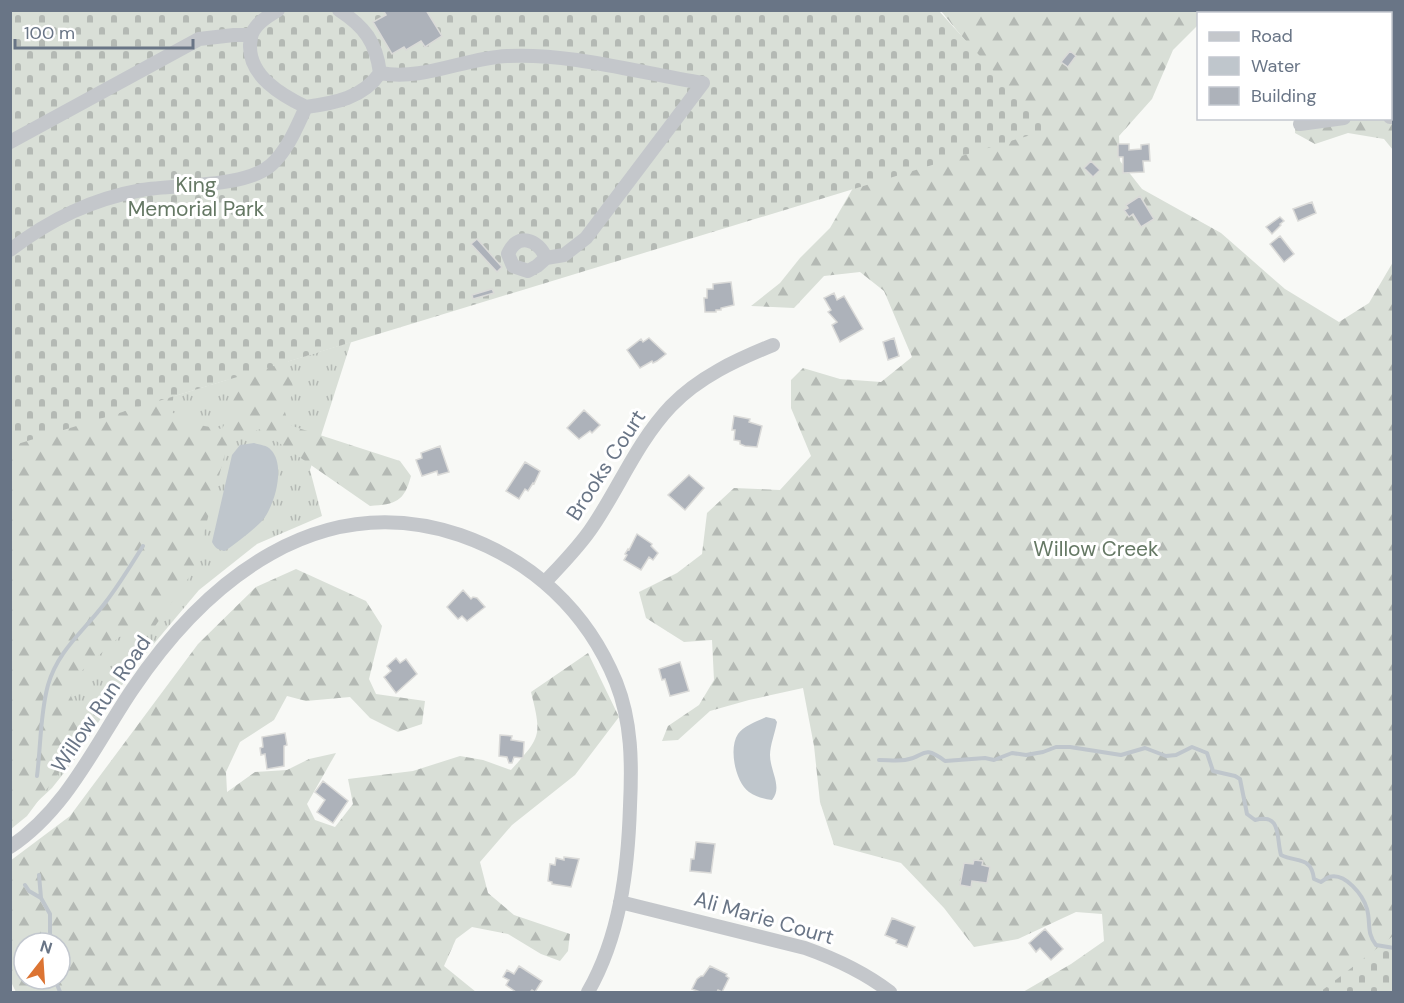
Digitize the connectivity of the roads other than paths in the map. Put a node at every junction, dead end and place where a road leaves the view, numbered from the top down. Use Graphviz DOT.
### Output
graph roads {
  1 [pos="278,10"];
  2 [pos="339,10"];
  3 [pos="251,35"];
  4 [pos="380,73"];
  5 [pos="306,106"];
  6 [pos="1329,120"];
  7 [pos="1300,124"];
  8 [pos="10,142"];
  9 [pos="10,250"];
  10 [pos="546,258"];
  11 [pos="773,345"];
  12 [pos="545,582"];
  13 [pos="10,847"];
  14 [pos="620,902"];
  15 [pos="588,993"];
  16 [pos="890,993"];
  1 -- 3 [label="street"];
  2 -- 4 [label="street"];
  3 -- 5 [label="street"];
  3 -- 8 [label="street"];
  4 -- 5 [label="street"];
  4 -- 10 [label="street"];
  5 -- 9 [label="street"];
  6 -- 7 [label="street"];
  11 -- 12 [label="street, Brooks Court"];
  12 -- 13 [label="street, Willow Run Road"];
  12 -- 14 [label="street, Willow Run Road"];
  14 -- 15 [label="street, Willow Run Road"];
  14 -- 16 [label="street, Ali Marie Court"];
}
